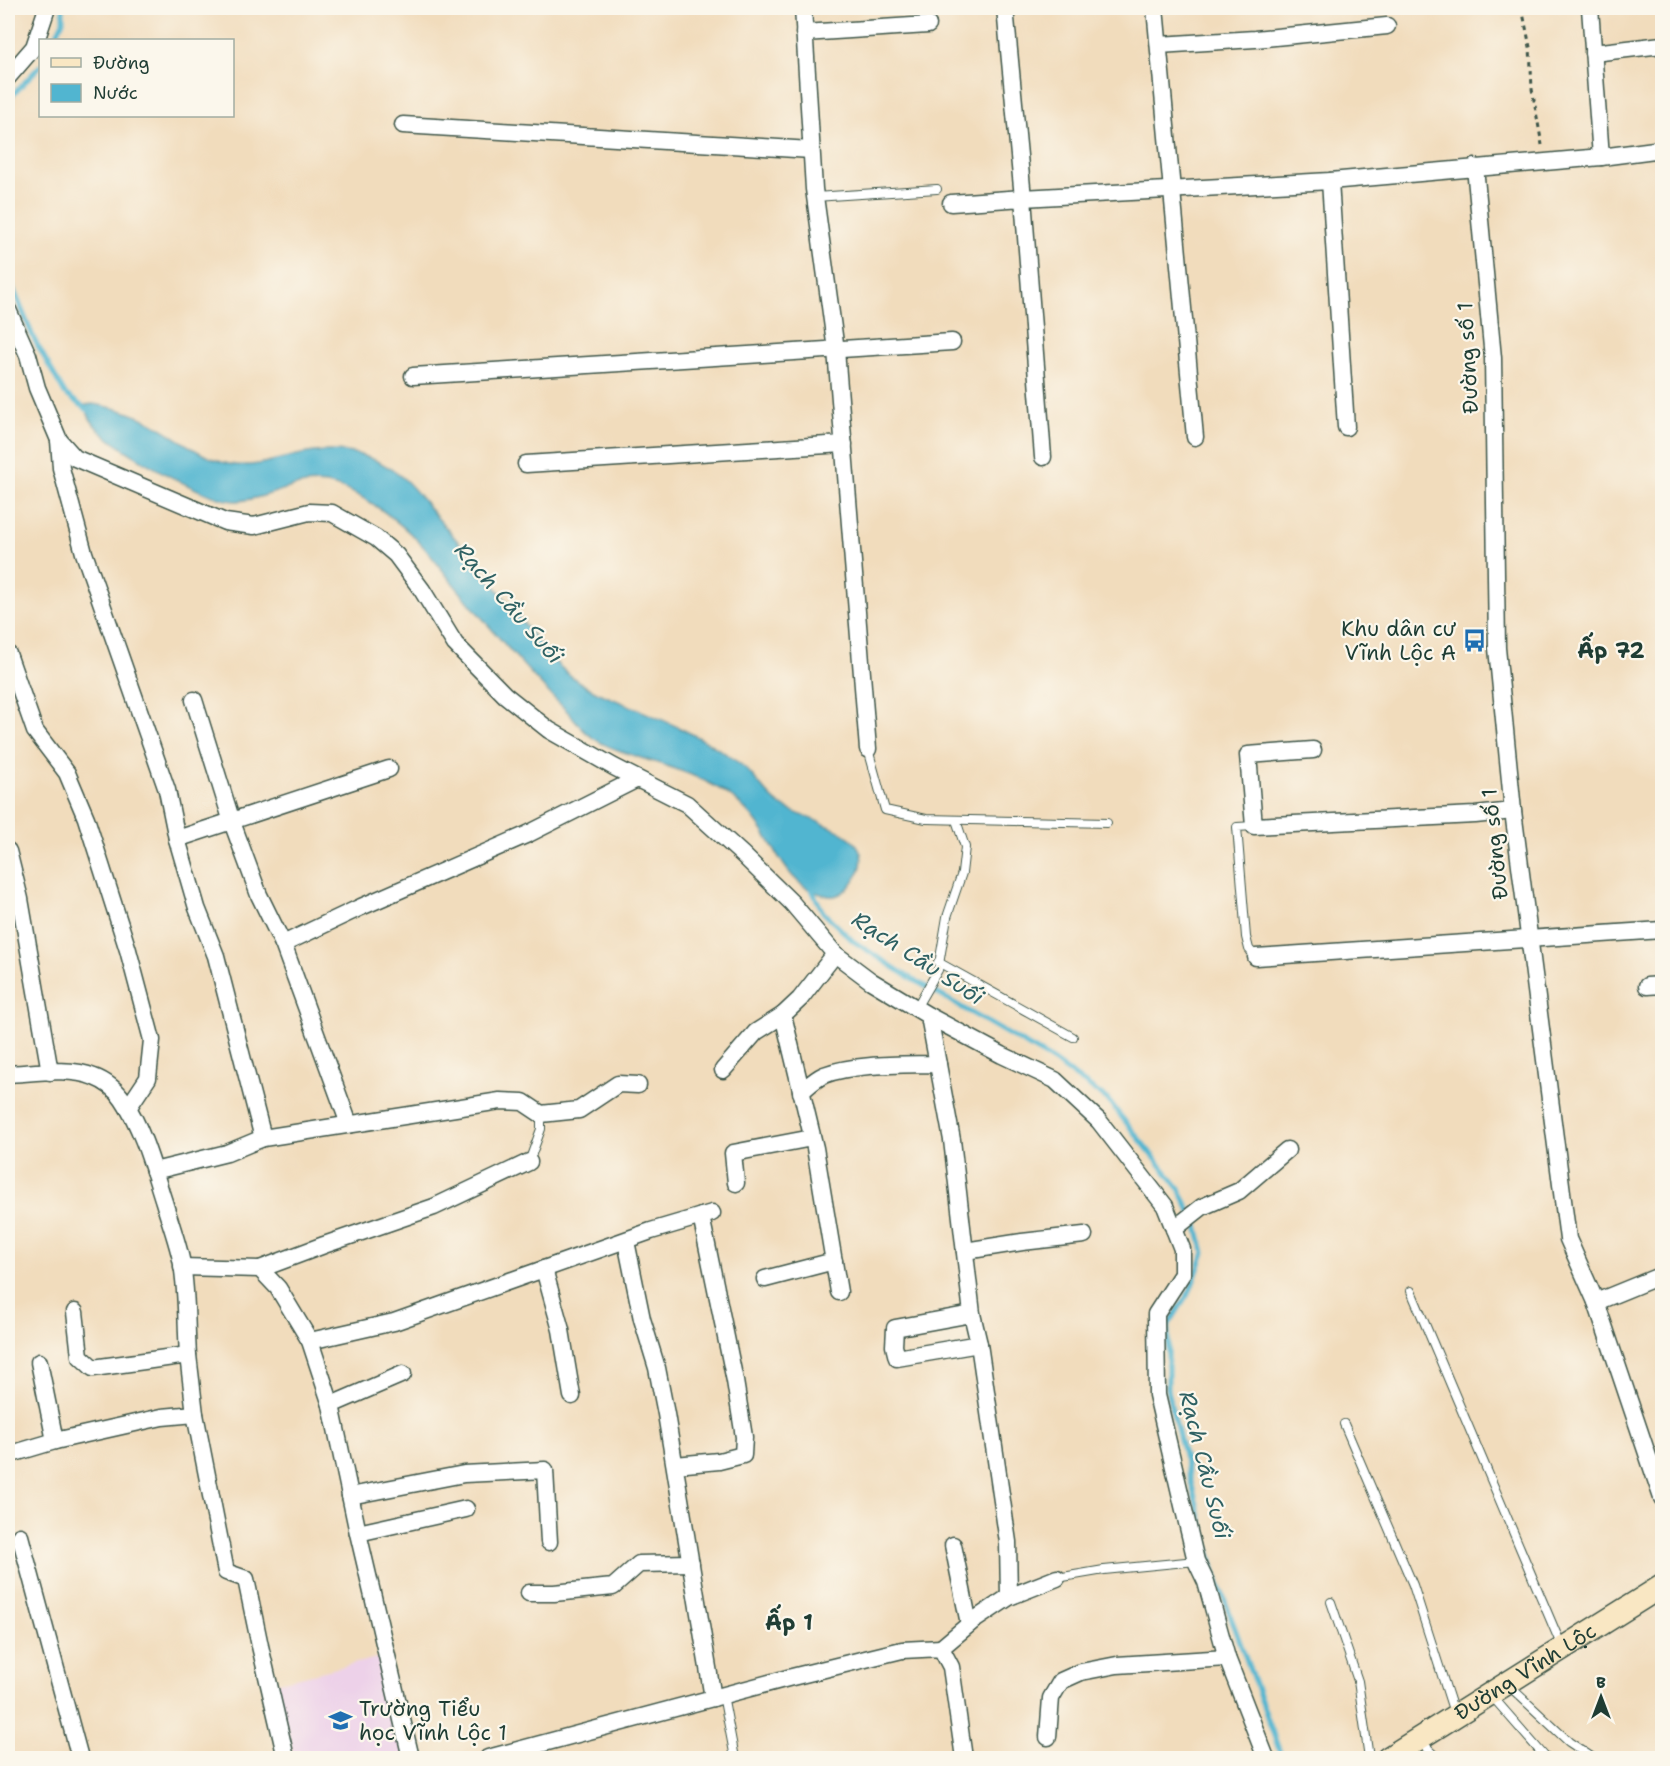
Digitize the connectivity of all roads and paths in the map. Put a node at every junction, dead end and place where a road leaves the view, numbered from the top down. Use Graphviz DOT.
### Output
graph roads {
  1 [pos="47,8"];
  2 [pos="803,8"];
  3 [pos="1005,8"];
  4 [pos="1155,8"];
  5 [pos="1522,8"];
  6 [pos="1590,8"];
  7 [pos="928,25"];
  8 [pos="1387,26"];
  9 [pos="804,33"];
  10 [pos="1159,45"];
  11 [pos="1662,45"];
  12 [pos="1593,53"];
  13 [pos="8,77"];
  14 [pos="403,125"];
  15 [pos="1662,149"];
  16 [pos="811,150"];
  17 [pos="1601,158"];
  18 [pos="1544,162"];
  19 [pos="1475,167"];
  20 [pos="1330,181"];
  21 [pos="937,189"];
  22 [pos="1172,190"];
  23 [pos="815,196"];
  24 [pos="1023,198"];
  25 [pos="951,203"];
  26 [pos="8,310"];
  27 [pos="952,342"];
  28 [pos="836,350"];
  29 [pos="413,376"];
  30 [pos="1346,427"];
  31 [pos="1195,437"];
  32 [pos="59,440"];
  33 [pos="844,444"];
  34 [pos="1043,457"];
  35 [pos="526,464"];
  36 [pos="8,654"];
  37 [pos="194,700"];
  38 [pos="868,749"];
  39 [pos="1313,750"];
  40 [pos="389,769"];
  41 [pos="637,779"];
  42 [pos="1513,811"];
  43 [pos="956,820"];
  44 [pos="232,822"];
  45 [pos="1107,823"];
  46 [pos="1254,826"];
  47 [pos="177,839"];
  48 [pos="8,851"];
  49 [pos="1662,930"];
  50 [pos="1528,938"];
  51 [pos="283,944"];
  52 [pos="835,954"];
  53 [pos="1256,957"];
  54 [pos="938,966"];
  55 [pos="922,1007"];
  56 [pos="783,1015"];
  57 [pos="1073,1037"];
  58 [pos="938,1064"];
  59 [pos="723,1070"];
  60 [pos="50,1072"];
  61 [pos="8,1074"];
  62 [pos="638,1085"];
  63 [pos="801,1092"];
  64 [pos="128,1108"];
  65 [pos="541,1114"];
  66 [pos="349,1124"];
  67 [pos="263,1138"];
  68 [pos="812,1138"];
  69 [pos="1287,1150"];
  70 [pos="529,1162"];
  71 [pos="154,1171"];
  72 [pos="736,1184"];
  73 [pos="1179,1224"];
  74 [pos="1084,1235"];
  75 [pos="626,1241"];
  76 [pos="965,1251"];
  77 [pos="834,1261"];
  78 [pos="182,1267"];
  79 [pos="260,1269"];
  80 [pos="544,1269"];
  81 [pos="1662,1275"];
  82 [pos="765,1279"];
  83 [pos="1411,1291"];
  84 [pos="839,1292"];
  85 [pos="1596,1302"];
  86 [pos="75,1312"];
  87 [pos="972,1314"];
  88 [pos="310,1341"];
  89 [pos="979,1344"];
  90 [pos="188,1355"];
  91 [pos="39,1362"];
  92 [pos="403,1374"];
  93 [pos="573,1396"];
  94 [pos="331,1405"];
  95 [pos="195,1414"];
  96 [pos="1344,1424"];
  97 [pos="55,1441"];
  98 [pos="8,1455"];
  99 [pos="675,1465"];
  100 [pos="350,1496"];
  101 [pos="1662,1498"];
  102 [pos="466,1509"];
  103 [pos="358,1533"];
  104 [pos="20,1536"];
  105 [pos="549,1542"];
  106 [pos="953,1545"];
  107 [pos="1196,1561"];
  108 [pos="691,1563"];
  109 [pos="1057,1578"];
  110 [pos="1662,1586"];
  111 [pos="529,1593"];
  112 [pos="1009,1597"];
  113 [pos="1331,1602"];
  114 [pos="969,1624"];
  115 [pos="941,1648"];
  116 [pos="1562,1648"];
  117 [pos="1227,1658"];
  118 [pos="1498,1689"];
  119 [pos="718,1697"];
  120 [pos="1455,1716"];
  121 [pos="1048,1737"];
  122 [pos="1419,1739"];
  123 [pos="80,1758"];
  124 [pos="286,1758"];
  125 [pos="411,1758"];
  126 [pos="488,1758"];
  127 [pos="735,1758"];
  128 [pos="964,1758"];
  129 [pos="1266,1758"];
  130 [pos="1369,1758"];
  131 [pos="1388,1758"];
  132 [pos="1438,1758"];
  133 [pos="1546,1758"];
  134 [pos="1593,1758"];
  1 -- 13 [label="street"];
  2 -- 9 [label="street"];
  3 -- 24 [label="street"];
  4 -- 10 [label="street"];
  5 -- 18 [label="path"];
  6 -- 12 [label="street"];
  7 -- 9 [label="street"];
  8 -- 10 [label="street"];
  9 -- 16 [label="street"];
  10 -- 22 [label="street"];
  11 -- 12 [label="street"];
  12 -- 17 [label="street"];
  14 -- 16 [label="street"];
  15 -- 17 [label="street"];
  16 -- 23 [label="street"];
  17 -- 18 [label="street"];
  18 -- 19 [label="street"];
  19 -- 20 [label="street"];
  19 -- 42 [label="street, Đường số 1"];
  20 -- 22 [label="street"];
  20 -- 30 [label="street"];
  21 -- 23 [label="lane"];
  22 -- 24 [label="street"];
  22 -- 31 [label="street"];
  23 -- 28 [label="street"];
  24 -- 25 [label="street"];
  24 -- 34 [label="street"];
  26 -- 32 [label="street"];
  27 -- 28 [label="street"];
  28 -- 29 [label="street"];
  28 -- 33 [label="street"];
  32 -- 41 [label="street"];
  32 -- 47 [label="street"];
  33 -- 35 [label="street"];
  33 -- 38 [label="street"];
  36 -- 64 [label="street"];
  37 -- 44 [label="street"];
  38 -- 43 [label="lane"];
  39 -- 46 [label="street"];
  40 -- 44 [label="street"];
  41 -- 51 [label="street"];
  41 -- 52 [label="street"];
  42 -- 46 [label="street"];
  42 -- 50 [label="street, Đường số 1"];
  43 -- 45 [label="lane"];
  43 -- 54 [label="lane"];
  44 -- 47 [label="street"];
  44 -- 51 [label="street"];
  46 -- 53 [label="lane"];
  47 -- 67 [label="street"];
  48 -- 60 [label="street"];
  49 -- 50 [label="street"];
  50 -- 53 [label="street"];
  50 -- 85 [label="street, Đường số 1"];
  51 -- 66 [label="street"];
  52 -- 55 [label="street"];
  52 -- 56 [label="street"];
  54 -- 55 [label="lane"];
  54 -- 57 [label="lane"];
  55 -- 58 [label="street"];
  55 -- 73 [label="street"];
  56 -- 59 [label="street"];
  56 -- 63 [label="street"];
  58 -- 63 [label="street"];
  58 -- 76 [label="street"];
  60 -- 61 [label="street"];
  60 -- 64 [label="street"];
  62 -- 65 [label="street"];
  63 -- 68 [label="street"];
  64 -- 71 [label="street"];
  65 -- 66 [label="street"];
  65 -- 70 [label="lane"];
  66 -- 67 [label="street"];
  67 -- 71 [label="street"];
  68 -- 72 [label="street"];
  68 -- 77 [label="street"];
  69 -- 73 [label="street"];
  70 -- 79 [label="street"];
  71 -- 78 [label="street"];
  73 -- 107 [label="street"];
  74 -- 76 [label="street"];
  75 -- 80 [label="street"];
  75 -- 99 [label="street"];
  75 -- 99 [label="street"];
  76 -- 87 [label="street"];
  77 -- 82 [label="street"];
  77 -- 84 [label="street"];
  78 -- 79 [label="street"];
  78 -- 90 [label="street"];
  79 -- 88 [label="street"];
  80 -- 88 [label="street"];
  80 -- 93 [label="street"];
  81 -- 85 [label="street"];
  83 -- 116 [label="lane"];
  85 -- 101 [label="street, Đường số 1"];
  86 -- 90 [label="street"];
  87 -- 89 [label="street"];
  87 -- 89 [label="street"];
  88 -- 94 [label="street"];
  89 -- 112 [label="street"];
  90 -- 95 [label="street"];
  91 -- 97 [label="street"];
  92 -- 94 [label="street"];
  94 -- 100 [label="street"];
  95 -- 97 [label="street"];
  95 -- 124 [label="street"];
  96 -- 120 [label="lane"];
  97 -- 98 [label="street"];
  99 -- 108 [label="street"];
  100 -- 103 [label="street"];
  100 -- 105 [label="street"];
  102 -- 103 [label="street"];
  103 -- 125 [label="street"];
  104 -- 123 [label="street"];
  106 -- 114 [label="street"];
  107 -- 109 [label="lane"];
  107 -- 117 [label="street"];
  108 -- 111 [label="street"];
  108 -- 119 [label="street"];
  109 -- 112 [label="street"];
  110 -- 116 [label="main road, Đường Vĩnh Lộc"];
  112 -- 114 [label="street"];
  113 -- 130 [label="lane"];
  114 -- 115 [label="street"];
  115 -- 119 [label="street"];
  115 -- 128 [label="street"];
  116 -- 118 [label="main road, Đường Vĩnh Lộc"];
  117 -- 121 [label="street"];
  117 -- 129 [label="street"];
  118 -- 120 [label="main road, Đường Vĩnh Lộc"];
  118 -- 133 [label="lane"];
  118 -- 134 [label="lane"];
  119 -- 126 [label="street"];
  119 -- 127 [label="lane"];
  120 -- 122 [label="main road, Đường Vĩnh Lộc"];
  122 -- 131 [label="main road, Đường Vĩnh Lộc"];
  122 -- 132 [label="lane"];
}
